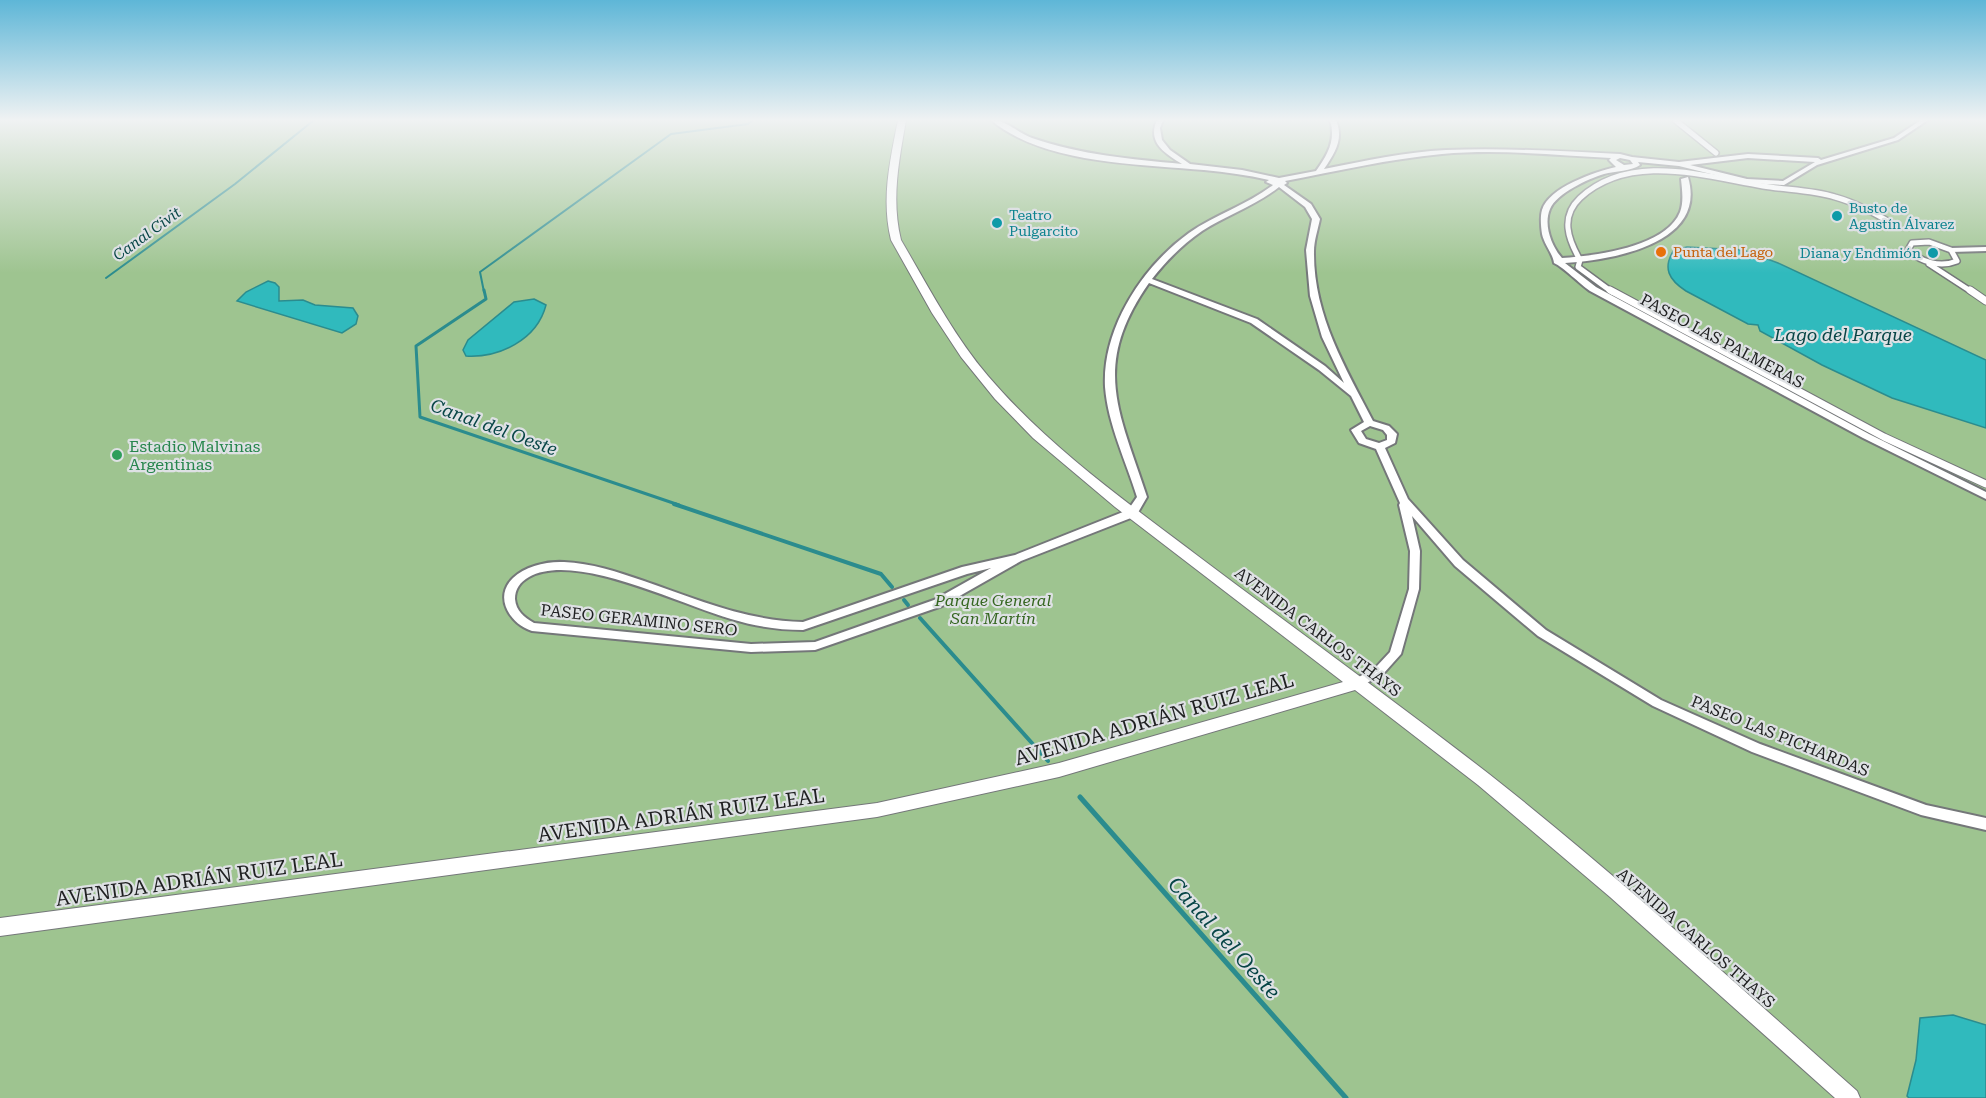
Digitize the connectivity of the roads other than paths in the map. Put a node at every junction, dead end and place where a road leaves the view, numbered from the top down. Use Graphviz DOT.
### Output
graph roads {
  1 [pos="892,171"];
  2 [pos="1228,171"];
  3 [pos="1323,171"];
  4 [pos="1605,171"];
  5 [pos="1710,171"];
  6 [pos="1802,171"];
  7 [pos="1319,172"];
  8 [pos="1601,172"];
  9 [pos="1685,179"];
  10 [pos="1278,183"];
  11 [pos="1897,226"];
  12 [pos="1986,249"];
  13 [pos="1951,250"];
  14 [pos="1580,260"];
  15 [pos="1923,260"];
  16 [pos="1557,261"];
  17 [pos="1954,263"];
  18 [pos="1146,279"];
  19 [pos="1952,280"];
  20 [pos="1986,301"];
  21 [pos="1353,395"];
  22 [pos="1369,423"];
  23 [pos="1380,447"];
  24 [pos="1986,484"];
  25 [pos="1986,496"];
  26 [pos="1404,501"];
  27 [pos="1132,513"];
  28 [pos="1017,558"];
  29 [pos="1356,684"];
  30 [pos="1986,824"];
  31 [pos="0,927"];
  32 [pos="1850,1098"];
  1 -- 27 [label="street, AVENIDA CARLOS THAYS"];
  2 -- 10 [label="street"];
  3 -- 7 [label="street"];
  4 -- 8 [label="street"];
  5 -- 6 [label="street"];
  7 -- 10 [label="street"];
  8 -- 16 [label="street, PASEO LAS PALMERAS"];
  9 -- 14 [label="street"];
  10 -- 18 [label="street"];
  10 -- 21 [label="street"];
  11 -- 14 [label="street"];
  12 -- 13 [label="street"];
  13 -- 15 [label="street"];
  13 -- 17 [label="street"];
  14 -- 16 [label="street"];
  14 -- 24 [label="street"];
  15 -- 17 [label="street"];
  15 -- 19 [label="street"];
  16 -- 25 [label="street, PASEO LAS PALMERAS"];
  17 -- 19 [label="street"];
  18 -- 21 [label="street"];
  18 -- 27 [label="street"];
  19 -- 20 [label="street"];
  21 -- 22 [label="street"];
  22 -- 23 [label="street"];
  22 -- 23 [label="street"];
  23 -- 26 [label="street, PASEO LAS PICHARDAS"];
  26 -- 29 [label="street"];
  26 -- 30 [label="street, PASEO LAS PICHARDAS"];
  27 -- 28 [label="street, PASEO GERAMINO SERO"];
  27 -- 29 [label="street, AVENIDA CARLOS THAYS"];
  28 -- 28 [label="street, PASEO GERAMINO SERO"];
  29 -- 31 [label="street, AVENIDA ADRIÁN RUIZ LEAL"];
  29 -- 32 [label="street, AVENIDA CARLOS THAYS"];
}
